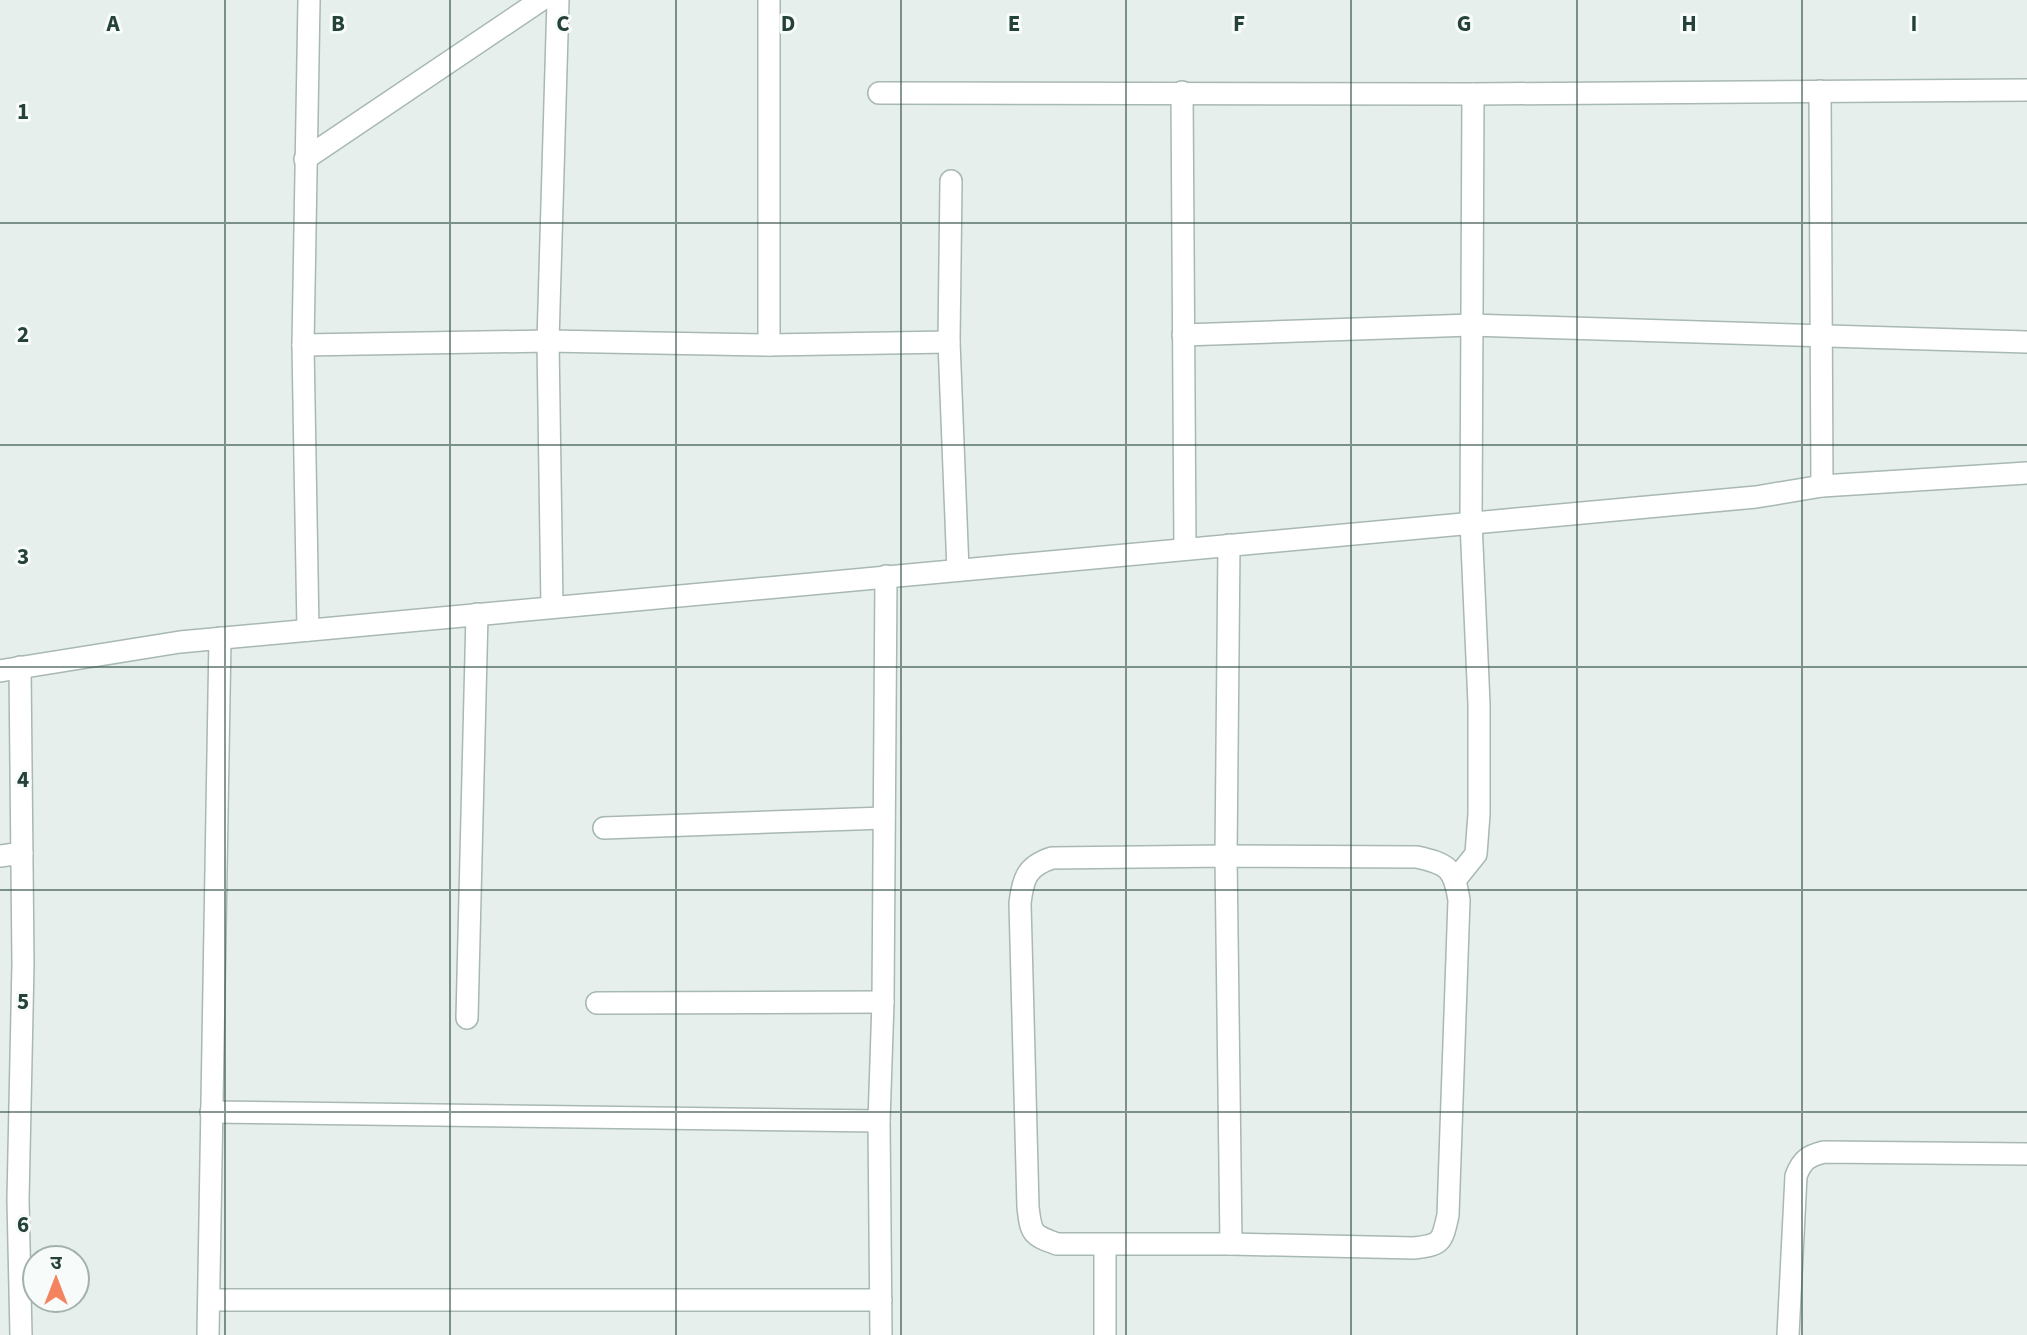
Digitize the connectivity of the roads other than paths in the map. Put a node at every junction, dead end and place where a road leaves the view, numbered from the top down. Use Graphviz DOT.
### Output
graph roads {
  1 [pos="309,0"];
  2 [pos="541,0"];
  3 [pos="558,0"];
  4 [pos="769,0"];
  5 [pos="2027,90"];
  6 [pos="1820,91"];
  7 [pos="1182,92"];
  8 [pos="879,93"];
  9 [pos="1473,93"];
  10 [pos="305,159"];
  11 [pos="951,181"];
  12 [pos="1471,325"];
  13 [pos="1183,335"];
  14 [pos="1820,335"];
  15 [pos="548,341"];
  16 [pos="948,342"];
  17 [pos="2027,342"];
  18 [pos="303,345"];
  19 [pos="769,345"];
  20 [pos="2027,473"];
  21 [pos="1822,486"];
  22 [pos="1471,522"];
  23 [pos="1229,545"];
  24 [pos="1185,549"];
  25 [pos="958,570"];
  26 [pos="886,576"];
  27 [pos="552,607"];
  28 [pos="477,614"];
  29 [pos="308,629"];
  30 [pos="220,638"];
  31 [pos="10,669"];
  32 [pos="884,818"];
  33 [pos="604,828"];
  34 [pos="22,853"];
  35 [pos="0,856"];
  36 [pos="1226,856"];
  37 [pos="1456,879"];
  38 [pos="883,1002"];
  39 [pos="597,1003"];
  40 [pos="467,1018"];
  41 [pos="211,1112"];
  42 [pos="879,1121"];
  43 [pos="2027,1154"];
  44 [pos="9,1201"];
  45 [pos="1231,1244"];
  46 [pos="1105,1245"];
  47 [pos="209,1300"];
  48 [pos="881,1300"];
  49 [pos="21,1335"];
  50 [pos="208,1335"];
  51 [pos="881,1335"];
  52 [pos="1105,1335"];
  53 [pos="1788,1335"];
  1 -- 10 [label="street"];
  2 -- 10 [label="street"];
  3 -- 15 [label="street"];
  4 -- 19 [label="street"];
  5 -- 6 [label="street"];
  6 -- 9 [label="street"];
  6 -- 14 [label="street"];
  7 -- 8 [label="street"];
  7 -- 9 [label="street"];
  7 -- 13 [label="street"];
  9 -- 12 [label="street"];
  10 -- 18 [label="street"];
  11 -- 16 [label="street"];
  12 -- 13 [label="street"];
  12 -- 14 [label="street"];
  12 -- 22 [label="street"];
  13 -- 24 [label="street"];
  14 -- 17 [label="street"];
  14 -- 21 [label="street"];
  15 -- 18 [label="street"];
  15 -- 19 [label="street"];
  15 -- 27 [label="street"];
  16 -- 19 [label="street"];
  16 -- 25 [label="street"];
  18 -- 29 [label="street"];
  20 -- 21 [label="street"];
  21 -- 22 [label="street"];
  22 -- 23 [label="street"];
  22 -- 37 [label="street"];
  23 -- 24 [label="street"];
  23 -- 36 [label="street"];
  24 -- 25 [label="street"];
  25 -- 26 [label="street"];
  26 -- 27 [label="street"];
  26 -- 32 [label="street"];
  27 -- 28 [label="street"];
  28 -- 29 [label="street"];
  28 -- 40 [label="street"];
  29 -- 30 [label="street"];
  30 -- 31 [label="street"];
  30 -- 41 [label="street"];
  31 -- 34 [label="street"];
  32 -- 33 [label="street"];
  32 -- 38 [label="street"];
  34 -- 35 [label="street"];
  34 -- 44 [label="street"];
  36 -- 37 [label="street"];
  36 -- 45 [label="street"];
  36 -- 46 [label="street"];
  37 -- 45 [label="street"];
  38 -- 39 [label="street"];
  38 -- 42 [label="street"];
  41 -- 42 [label="street"];
  41 -- 47 [label="street"];
  42 -- 48 [label="street"];
  43 -- 53 [label="street"];
  44 -- 49 [label="street"];
  45 -- 46 [label="street"];
  46 -- 52 [label="street"];
  47 -- 48 [label="street"];
  47 -- 50 [label="street"];
  48 -- 51 [label="street"];
}
